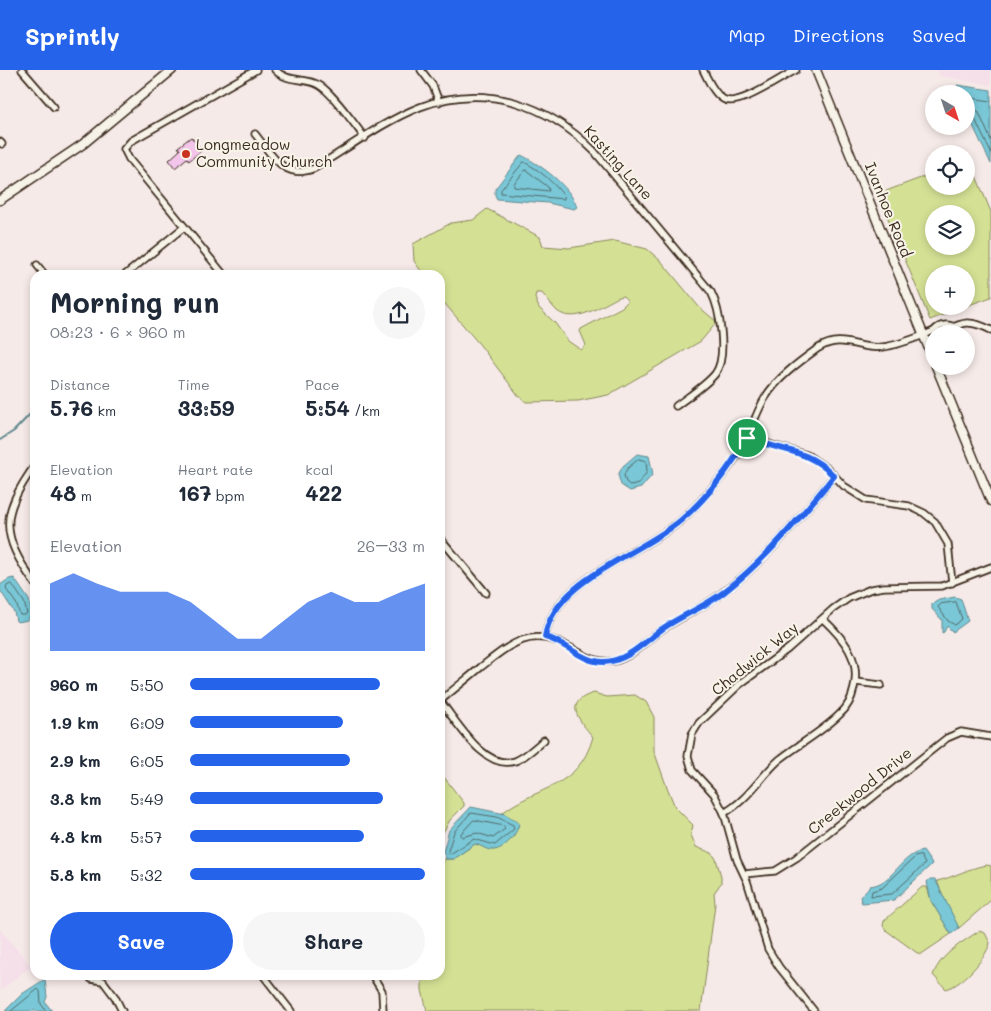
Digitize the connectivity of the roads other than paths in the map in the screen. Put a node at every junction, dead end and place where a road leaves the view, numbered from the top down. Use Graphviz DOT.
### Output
graph roads {
  1 [pos="22,70"];
  2 [pos="172,70"];
  3 [pos="256,70"];
  4 [pos="276,70"];
  5 [pos="421,70"];
  6 [pos="703,70"];
  7 [pos="796,70"];
  8 [pos="816,70"];
  9 [pos="439,102"];
  10 [pos="54,107"];
  11 [pos="255,134"];
  12 [pos="365,138"];
  13 [pos="0,200"];
  14 [pos="184,227"];
  15 [pos="37,265"];
  16 [pos="41,270"];
  17 [pos="131,270"];
  18 [pos="220,270"];
  19 [pos="991,330"];
  20 [pos="923,335"];
  21 [pos="925,340"];
  22 [pos="940,375"];
  23 [pos="676,406"];
  24 [pos="747,438"];
  25 [pos="30,473"];
  26 [pos="834,476"];
  27 [pos="991,501"];
  28 [pos="445,544"];
  29 [pos="991,567"];
  30 [pos="30,576"];
  31 [pos="952,583"];
  32 [pos="486,593"];
  33 [pos="823,619"];
  34 [pos="545,637"];
  35 [pos="856,682"];
  36 [pos="881,685"];
  37 [pos="445,697"];
  38 [pos="445,707"];
  39 [pos="991,738"];
  40 [pos="544,740"];
  41 [pos="724,813"];
  42 [pos="744,874"];
  43 [pos="97,980"];
  44 [pos="267,980"];
  45 [pos="375,980"];
  46 [pos="122,1011"];
  47 [pos="291,1011"];
  48 [pos="383,1011"];
  49 [pos="814,1011"];
  1 -- 10 [label="street"];
  2 -- 13 [label="main road"];
  3 -- 14 [label="street"];
  4 -- 12 [label="street"];
  5 -- 9 [label="street"];
  6 -- 7 [label="street"];
  8 -- 20 [label="main road, Ivanhoe Road"];
  9 -- 12 [label="street, Kasting Lane"];
  9 -- 23 [label="street, Kasting Lane"];
  11 -- 12 [label="street, Kasting Lane"];
  14 -- 17 [label="street"];
  14 -- 18 [label="street"];
  15 -- 16 [label="street"];
  19 -- 20 [label="street"];
  20 -- 21 [label="main road, Ivanhoe Road"];
  20 -- 24 [label="street"];
  22 -- 27 [label="main road"];
  24 -- 26 [label="street"];
  24 -- 34 [label="street"];
  25 -- 30 [label="street"];
  26 -- 31 [label="street"];
  26 -- 34 [label="street"];
  28 -- 32 [label="street"];
  29 -- 31 [label="street, Chadwick Way"];
  31 -- 33 [label="street, Chadwick Way"];
  33 -- 35 [label="street"];
  33 -- 41 [label="street, Chadwick Way"];
  34 -- 37 [label="street"];
  35 -- 36 [label="street"];
  35 -- 41 [label="street"];
  38 -- 40 [label="street"];
  39 -- 42 [label="street, Creekwood Drive"];
  41 -- 42 [label="street, Chadwick Way"];
  42 -- 49 [label="street, Chadwick Way"];
  43 -- 46 [label="street"];
  44 -- 47 [label="street"];
  45 -- 48 [label="street"];
}
